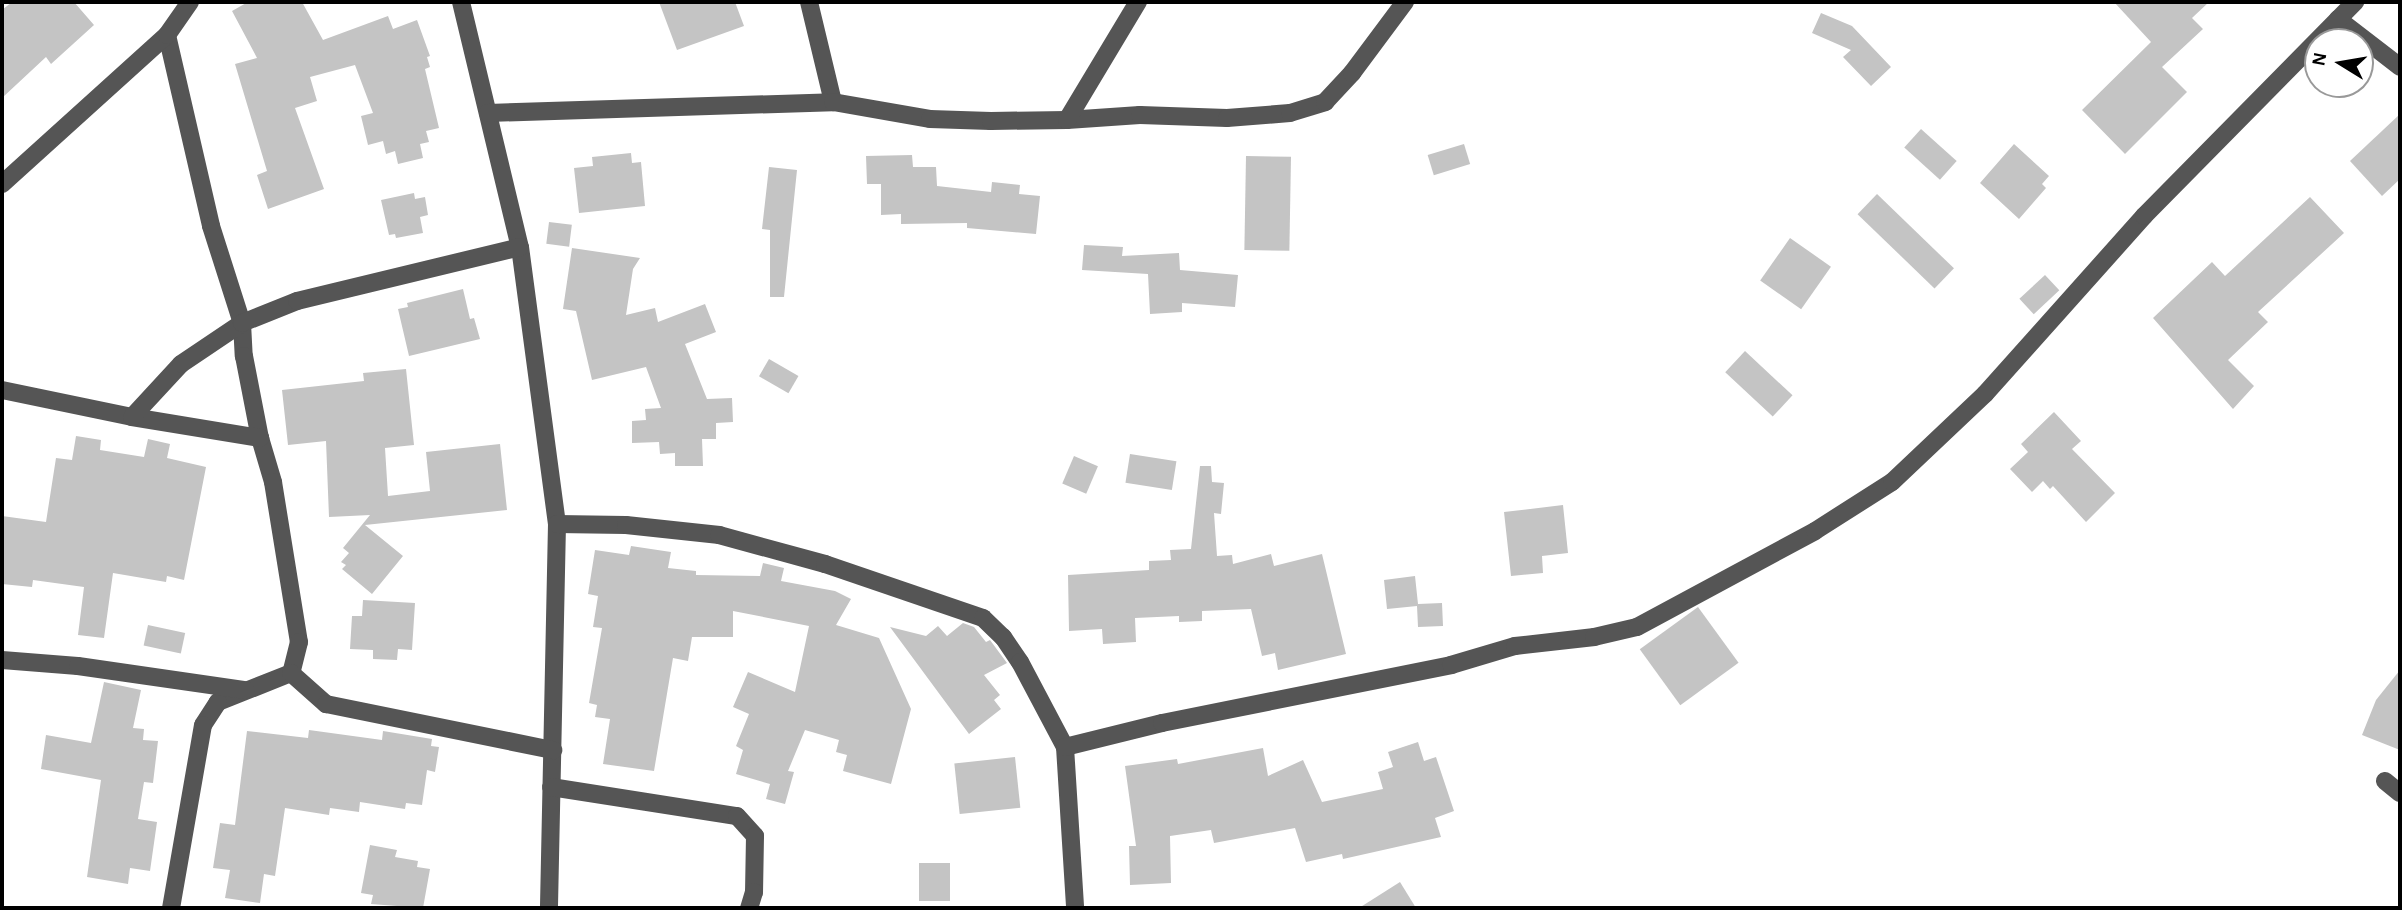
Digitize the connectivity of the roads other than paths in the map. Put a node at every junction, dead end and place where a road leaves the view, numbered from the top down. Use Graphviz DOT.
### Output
graph roads {
  1 [pos="190,2"];
  2 [pos="461,2"];
  3 [pos="809,2"];
  4 [pos="1138,2"];
  5 [pos="1405,2"];
  6 [pos="2355,2"];
  7 [pos="2338,19"];
  8 [pos="167,35"];
  9 [pos="2400,67"];
  10 [pos="833,102"];
  11 [pos="488,113"];
  12 [pos="1067,120"];
  13 [pos="2,184"];
  14 [pos="520,247"];
  15 [pos="242,323"];
  16 [pos="2,390"];
  17 [pos="132,417"];
  18 [pos="260,438"];
  19 [pos="557,524"];
  20 [pos="2,660"];
  21 [pos="291,673"];
  22 [pos="247,690"];
  23 [pos="1065,747"];
  24 [pos="552,750"];
  25 [pos="2385,781"];
  26 [pos="551,787"];
  27 [pos="2400,793"];
  28 [pos="171,908"];
  29 [pos="549,908"];
  30 [pos="750,908"];
  31 [pos="1075,908"];
  1 -- 8 [label="street"];
  2 -- 11 [label="street"];
  3 -- 10 [label="street"];
  4 -- 12 [label="street"];
  5 -- 12 [label="street"];
  6 -- 7 [label="street"];
  7 -- 9 [label="street"];
  7 -- 23 [label="street"];
  8 -- 13 [label="street"];
  8 -- 15 [label="street"];
  10 -- 11 [label="street"];
  10 -- 12 [label="street"];
  11 -- 14 [label="street"];
  14 -- 15 [label="street"];
  14 -- 19 [label="street"];
  15 -- 17 [label="street"];
  15 -- 18 [label="street"];
  16 -- 17 [label="street"];
  17 -- 18 [label="street"];
  18 -- 21 [label="street"];
  19 -- 23 [label="street"];
  19 -- 24 [label="street"];
  20 -- 22 [label="street"];
  21 -- 22 [label="street"];
  21 -- 24 [label="street"];
  22 -- 28 [label="street"];
  23 -- 31 [label="street"];
  24 -- 26 [label="street"];
  25 -- 27 [label="street"];
  26 -- 29 [label="street"];
  26 -- 30 [label="street"];
}
